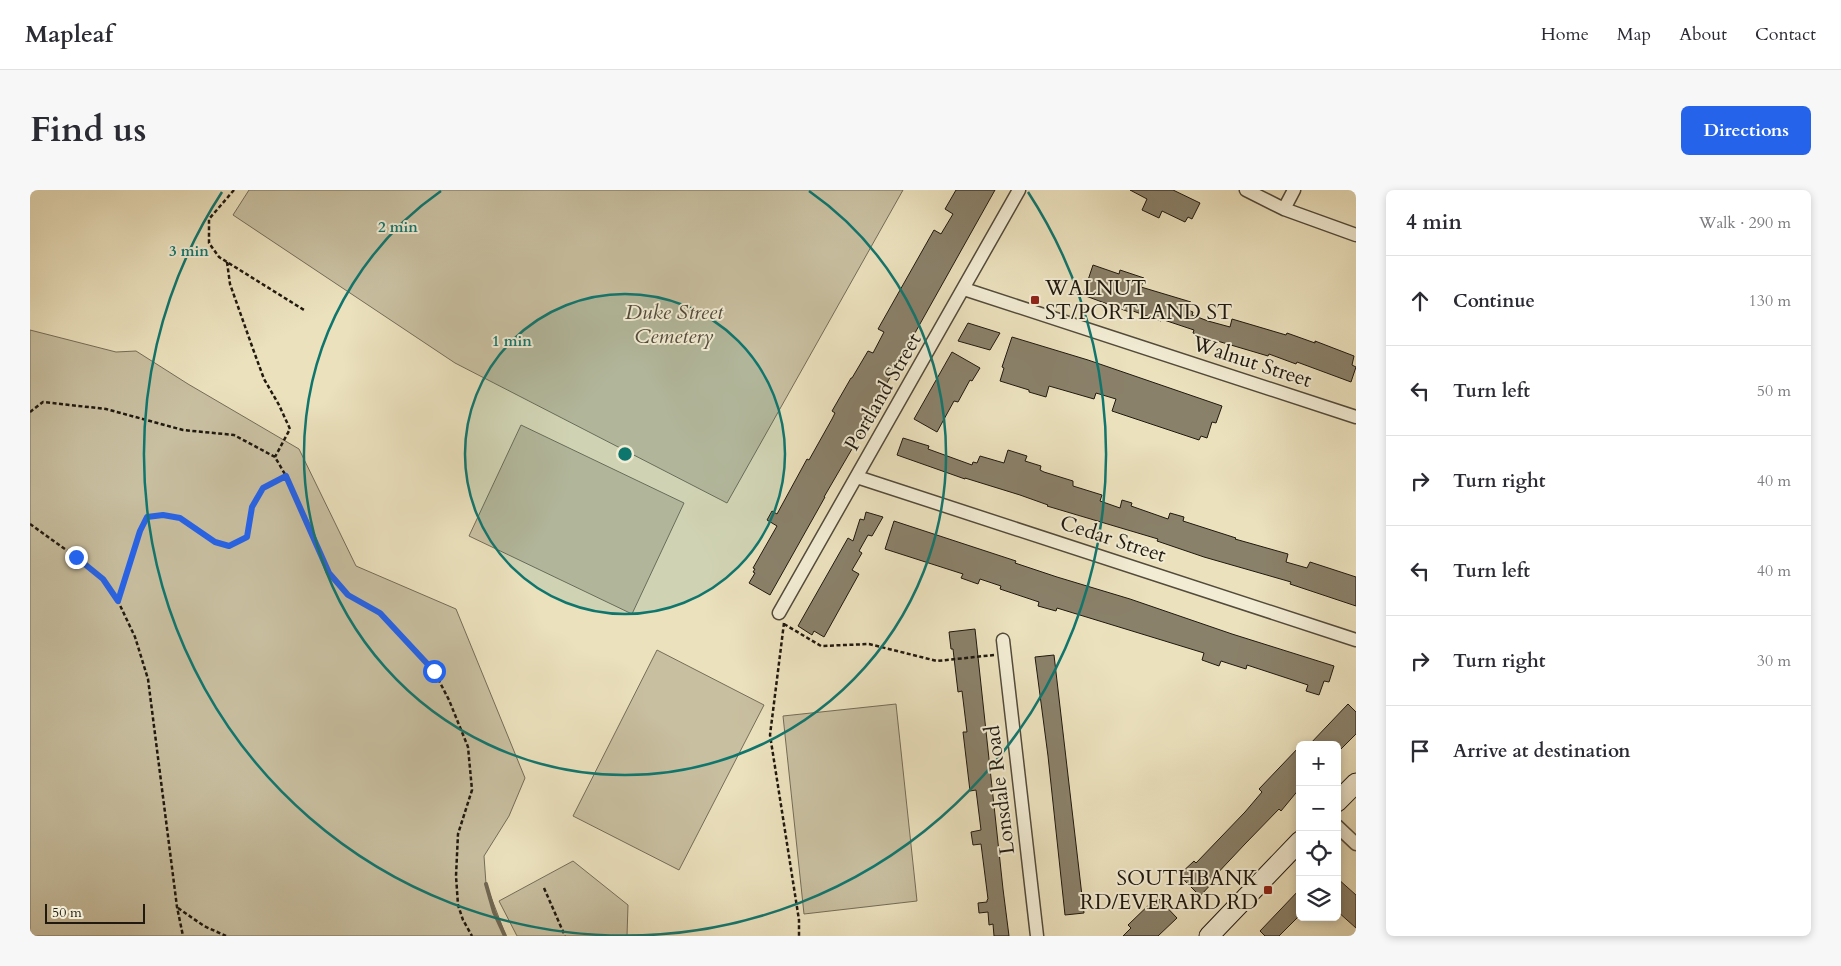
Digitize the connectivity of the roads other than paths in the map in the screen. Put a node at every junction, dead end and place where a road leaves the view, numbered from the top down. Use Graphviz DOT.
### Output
graph roads {
  1 [pos="1020,190"];
  2 [pos="1246,190"];
  3 [pos="1294,190"];
  4 [pos="1284,209"];
  5 [pos="1356,235"];
  6 [pos="964,289"];
  7 [pos="1356,417"];
  8 [pos="858,477"];
  9 [pos="779,613"];
  10 [pos="1003,640"];
  11 [pos="1356,640"];
  12 [pos="1356,782"];
  13 [pos="1341,798"];
  14 [pos="1341,830"];
  15 [pos="1356,844"];
  16 [pos="1296,846"];
  17 [pos="1216,933"];
  18 [pos="1037,936"];
  1 -- 6 [label="street, Portland Street"];
  2 -- 4 [label="street"];
  3 -- 4 [label="street"];
  4 -- 5 [label="street"];
  6 -- 7 [label="street, Walnut Street"];
  6 -- 8 [label="street, Portland Street"];
  8 -- 9 [label="street, Portland Street"];
  8 -- 11 [label="street, Cedar Street"];
  10 -- 18 [label="street, Lonsdale Road"];
  12 -- 13 [label="street"];
  14 -- 15 [label="street"];
  16 -- 17 [label="street"];
}
